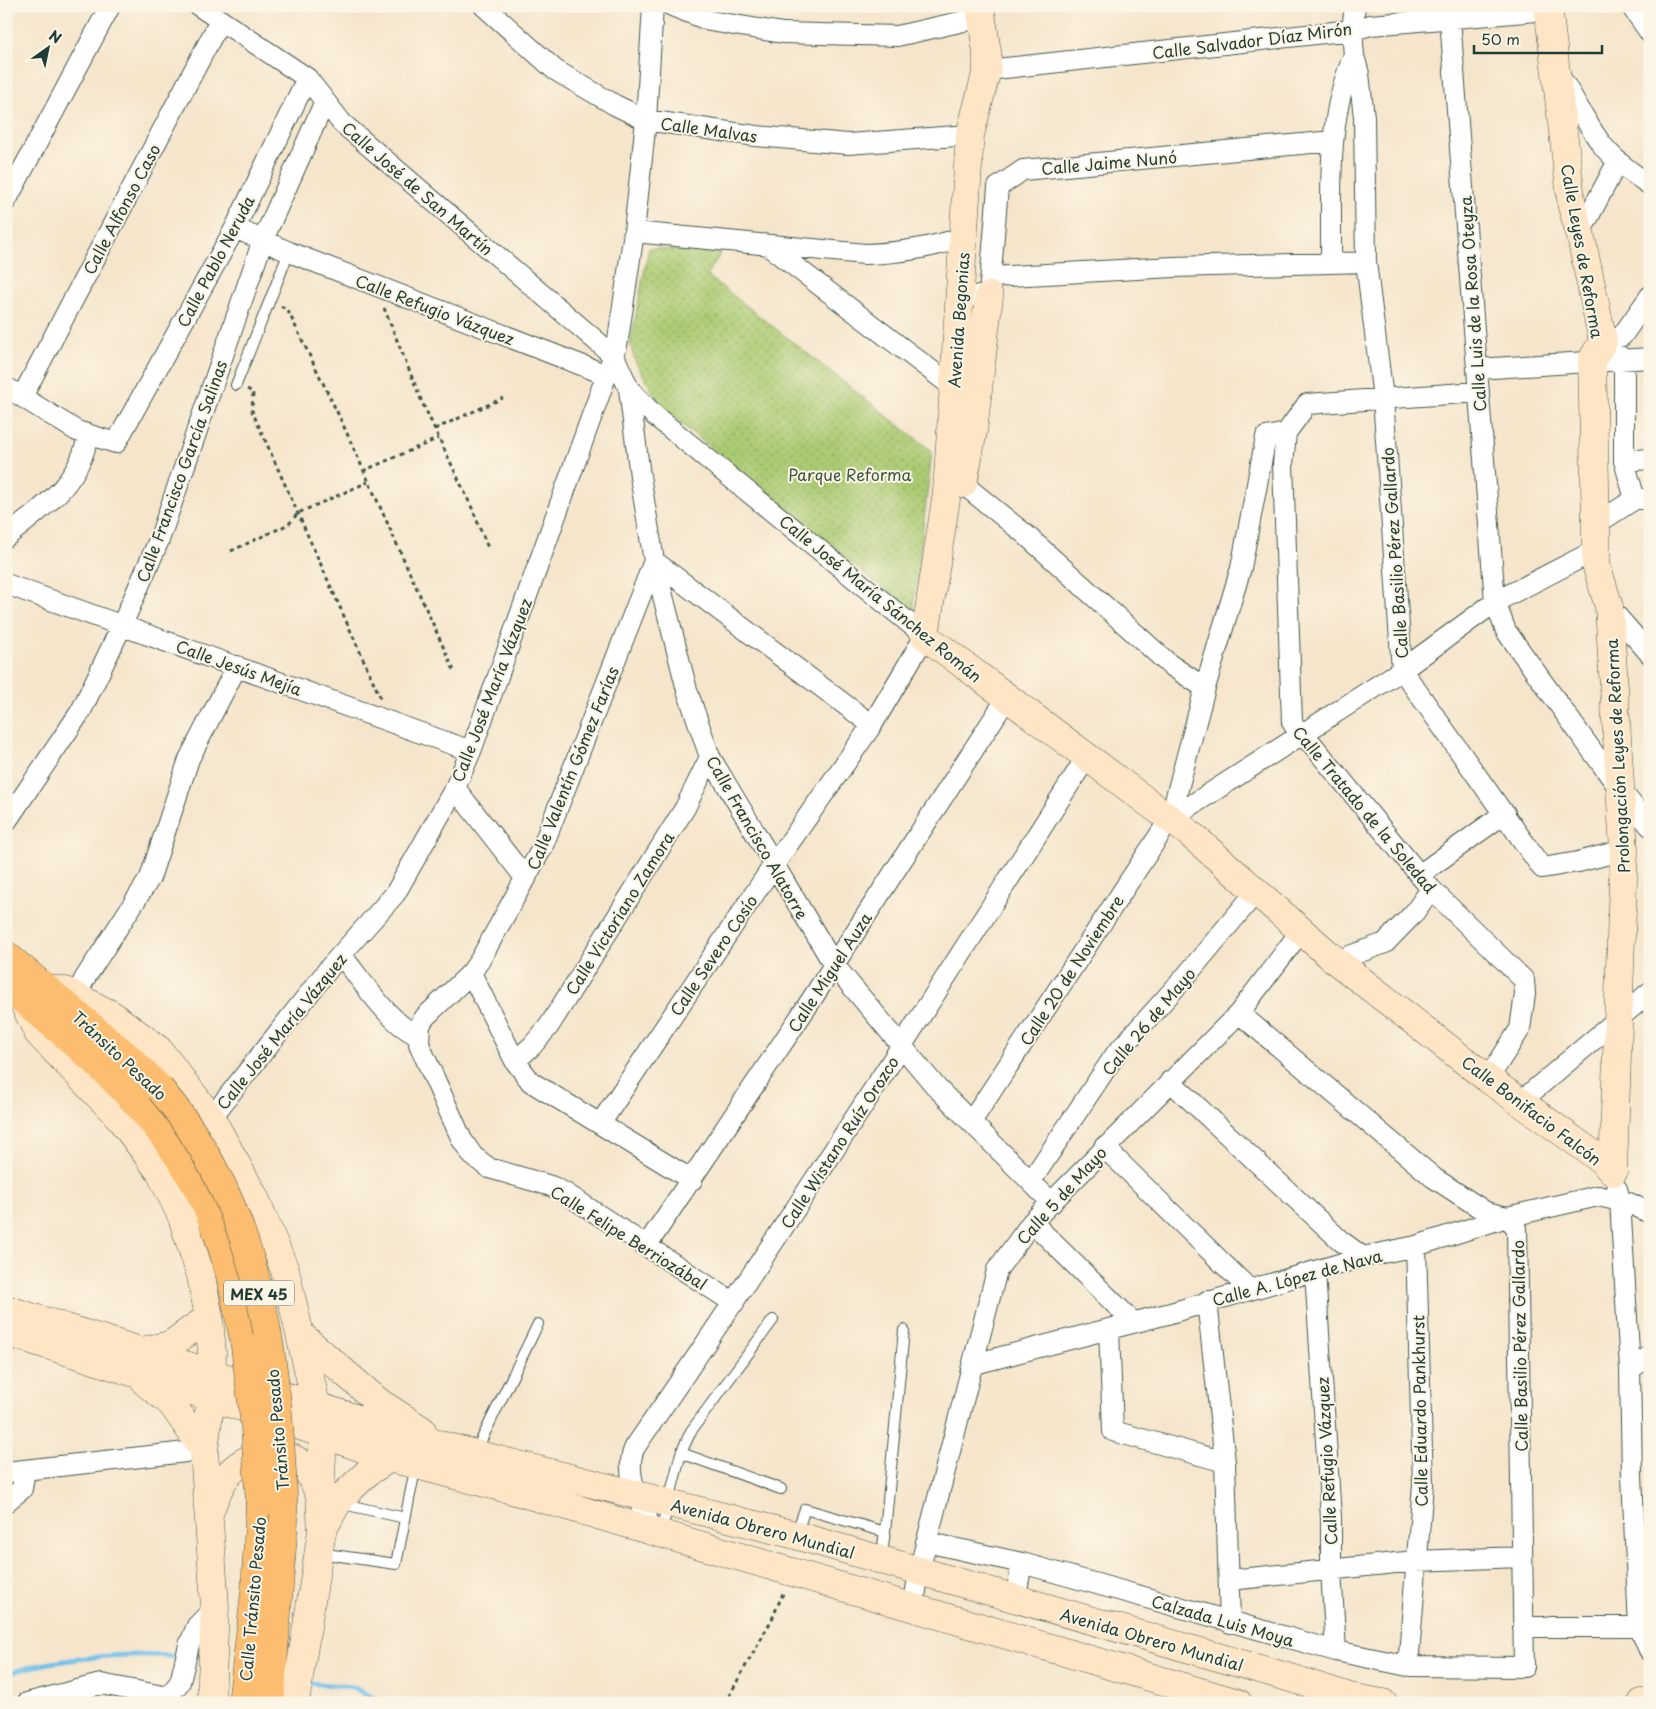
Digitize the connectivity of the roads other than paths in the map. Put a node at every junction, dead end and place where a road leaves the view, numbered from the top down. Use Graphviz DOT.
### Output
graph roads {
  1 [pos="110,6"];
  2 [pos="199,6"];
  3 [pos="484,6"];
  4 [pos="653,6"];
  5 [pos="672,6"];
  6 [pos="1355,6"];
  7 [pos="1631,6"];
  8 [pos="1548,8"];
  9 [pos="981,12"];
  10 [pos="1449,12"];
  11 [pos="220,21"];
  12 [pos="1352,30"];
  13 [pos="1650,32"];
  14 [pos="1354,56"];
  15 [pos="987,70"];
  16 [pos="1556,72"];
  17 [pos="307,78"];
  18 [pos="325,101"];
  19 [pos="646,120"];
  20 [pos="970,135"];
  21 [pos="1333,141"];
  22 [pos="1618,162"];
  23 [pos="1650,185"];
  24 [pos="6,201"];
  25 [pos="235,228"];
  26 [pos="634,232"];
  27 [pos="1580,233"];
  28 [pos="964,237"];
  29 [pos="264,240"];
  30 [pos="767,245"];
  31 [pos="289,252"];
  32 [pos="1331,262"];
  33 [pos="1366,262"];
  34 [pos="990,286"];
  35 [pos="959,296"];
  36 [pos="1650,296"];
  37 [pos="617,343"];
  38 [pos="1598,351"];
  39 [pos="1650,358"];
  40 [pos="1624,360"];
  41 [pos="1477,369"];
  42 [pos="607,375"];
  43 [pos="236,385"];
  44 [pos="953,388"];
  45 [pos="629,389"];
  46 [pos="14,392"];
  47 [pos="1479,392"];
  48 [pos="1382,398"];
  49 [pos="1286,433"];
  50 [pos="88,434"];
  51 [pos="1650,459"];
  52 [pos="1624,461"];
  53 [pos="955,488"];
  54 [pos="1642,499"];
  55 [pos="1596,524"];
  56 [pos="6,537"];
  57 [pos="1594,551"];
  58 [pos="654,561"];
  59 [pos="6,584"];
  60 [pos="1494,602"];
  61 [pos="1609,608"];
  62 [pos="122,625"];
  63 [pos="926,636"];
  64 [pos="1650,654"];
  65 [pos="237,666"];
  66 [pos="1402,670"];
  67 [pos="1205,688"];
  68 [pos="1007,698"];
  69 [pos="872,724"];
  70 [pos="1300,735"];
  71 [pos="471,751"];
  72 [pos="710,757"];
  73 [pos="1086,758"];
  74 [pos="454,788"];
  75 [pos="1621,791"];
  76 [pos="1505,813"];
  77 [pos="1170,819"];
  78 [pos="6,822"];
  79 [pos="1650,826"];
  80 [pos="1624,850"];
  81 [pos="773,866"];
  82 [pos="526,879"];
  83 [pos="1425,882"];
  84 [pos="1256,892"];
  85 [pos="1301,930"];
  86 [pos="6,955"];
  87 [pos="341,955"];
  88 [pos="1336,961"];
  89 [pos="834,965"];
  90 [pos="470,973"];
  91 [pos="81,987"];
  92 [pos="46,989"];
  93 [pos="13,992"];
  94 [pos="1650,992"];
  95 [pos="1239,1013"];
  96 [pos="1618,1020"];
  97 [pos="419,1036"];
  98 [pos="902,1046"];
  99 [pos="515,1061"];
  100 [pos="1488,1079"];
  101 [pos="1170,1080"];
  102 [pos="1520,1102"];
  103 [pos="211,1118"];
  104 [pos="972,1122"];
  105 [pos="600,1124"];
  106 [pos="1104,1147"];
  107 [pos="1613,1172"];
  108 [pos="692,1180"];
  109 [pos="1031,1181"];
  110 [pos="1620,1200"];
  111 [pos="1052,1203"];
  112 [pos="1650,1213"];
  113 [pos="1507,1218"];
  114 [pos="1032,1222"];
  115 [pos="647,1244"];
  116 [pos="1416,1246"];
  117 [pos="1363,1257"];
  118 [pos="1315,1272"];
  119 [pos="1250,1290"];
  120 [pos="1207,1301"];
  121 [pos="734,1303"];
  122 [pos="6,1310"];
  123 [pos="209,1317"];
  124 [pos="773,1320"];
  125 [pos="1133,1322"];
  126 [pos="538,1324"];
  127 [pos="300,1329"];
  128 [pos="1109,1329"];
  129 [pos="904,1330"];
  130 [pos="6,1332"];
  131 [pos="245,1346"];
  132 [pos="1650,1356"];
  133 [pos="139,1363"];
  134 [pos="974,1364"];
  135 [pos="1630,1369"];
  136 [pos="211,1375"];
  137 [pos="239,1396"];
  138 [pos="316,1407"];
  139 [pos="323,1434"];
  140 [pos="448,1447"];
  141 [pos="204,1450"];
  142 [pos="475,1453"];
  143 [pos="681,1453"];
  144 [pos="390,1458"];
  145 [pos="1225,1462"];
  146 [pos="416,1464"];
  147 [pos="16,1471"];
  148 [pos="1632,1476"];
  149 [pos="1650,1486"];
  150 [pos="781,1489"];
  151 [pos="637,1495"];
  152 [pos="329,1499"];
  153 [pos="6,1502"];
  154 [pos="667,1502"];
  155 [pos="208,1516"];
  156 [pos="405,1518"];
  157 [pos="284,1521"];
  158 [pos="657,1532"];
  159 [pos="884,1532"];
  160 [pos="795,1535"];
  161 [pos="320,1542"];
  162 [pos="926,1542"];
  163 [pos="1521,1557"];
  164 [pos="880,1560"];
  165 [pos="1415,1561"];
  166 [pos="1022,1563"];
  167 [pos="1331,1570"];
  168 [pos="918,1571"];
  169 [pos="1230,1580"];
  170 [pos="1015,1600"];
  171 [pos="215,1607"];
  172 [pos="913,1609"];
  173 [pos="1230,1623"];
  174 [pos="1523,1627"];
  175 [pos="1644,1627"];
  176 [pos="1336,1651"];
  177 [pos="1650,1652"];
  178 [pos="1408,1666"];
  179 [pos="1524,1668"];
  180 [pos="242,1699"];
  181 [pos="279,1701"];
  182 [pos="1650,1702"];
  183 [pos="26,1703"];
  184 [pos="211,1703"];
  185 [pos="1238,1703"];
  186 [pos="1383,1703"];
  187 [pos="1642,1703"];
  1 -- 24 [label="street"];
  2 -- 11 [label="street, Calle José de San Martín"];
  3 -- 19 [label="street, Calle Malvas"];
  4 -- 19 [label="street, Calle José María Vázquez"];
  5 -- 9 [label="street"];
  6 -- 12 [label="street, Calle Basilio Pérez Gallardo"];
  7 -- 13 [label="street"];
  8 -- 10 [label="street, Calle Salvador Díaz Mirón"];
  8 -- 16 [label="street, Calle Leyes de Reforma"];
  9 -- 15 [label="street, Avenida Begonias"];
  10 -- 12 [label="street, Calle Salvador Díaz Mirón"];
  10 -- 41 [label="street, Calle Luis de la Rosa Oteyza"];
  11 -- 17 [label="street, Calle José de San Martín"];
  11 -- 46 [label="street, Calle Alfonso Caso"];
  12 -- 14 [label="street, Calle Basilio Pérez Gallardo"];
  12 -- 15 [label="street, Calle Salvador Díaz Mirón"];
  14 -- 21 [label="street, Calle Basilio Pérez Gallardo"];
  14 -- 33 [label="street, Calle Basilio Pérez Gallardo"];
  15 -- 20 [label="street, Avenida Begonias"];
  16 -- 22 [label="street"];
  16 -- 27 [label="street, Calle Leyes de Reforma"];
  17 -- 18 [label="street, Calle José de San Martín"];
  17 -- 25 [label="street, Calle Pablo Neruda"];
  18 -- 29 [label="street, Calle Francisco García Salinas"];
  18 -- 37 [label="street, Calle José de San Martín"];
  19 -- 20 [label="street, Calle Malvas"];
  19 -- 26 [label="street, Calle José María Vázquez"];
  20 -- 28 [label="street, Avenida Begonias"];
  21 -- 32 [label="street, Calle Basilio Pérez Gallardo"];
  21 -- 34 [label="street, Calle Jaime Nunó"];
  22 -- 23 [label="street"];
  22 -- 27 [label="street"];
  25 -- 29 [label="street, Calle Refugio Vázquez"];
  25 -- 50 [label="street, Calle Pablo Neruda"];
  26 -- 30 [label="street"];
  26 -- 37 [label="street, Calle José María Vázquez"];
  27 -- 38 [label="street, Calle Leyes de Reforma"];
  28 -- 30 [label="street"];
  28 -- 35 [label="street, Avenida Begonias"];
  29 -- 31 [label="street, Calle Refugio Vázquez"];
  29 -- 62 [label="street, Calle Francisco García Salinas"];
  30 -- 44 [label="street"];
  31 -- 42 [label="street, Calle Refugio Vázquez"];
  31 -- 43 [label="lane"];
  32 -- 33 [label="street"];
  32 -- 34 [label="street"];
  33 -- 48 [label="street, Calle Basilio Pérez Gallardo"];
  34 -- 35 [label="street"];
  34 -- 53 [label="street"];
  35 -- 44 [label="street, Avenida Begonias"];
  36 -- 38 [label="street"];
  37 -- 42 [label="street, Calle José María Vázquez"];
  37 -- 45 [label="street, Calle José María Sánchez Román"];
  38 -- 40 [label="street"];
  38 -- 41 [label="street"];
  38 -- 55 [label="street, Calle Leyes de Reforma"];
  39 -- 40 [label="street"];
  40 -- 52 [label="street"];
  41 -- 47 [label="street, Calle Luis de la Rosa Oteyza"];
  42 -- 71 [label="street, Calle José María Vázquez"];
  44 -- 53 [label="street, Avenida Begonias"];
  45 -- 58 [label="street, Calle Francisco Alatorre"];
  45 -- 63 [label="street, Calle José María Sánchez Román"];
  46 -- 50 [label="street"];
  47 -- 48 [label="street"];
  47 -- 60 [label="street, Calle Luis de la Rosa Oteyza"];
  48 -- 49 [label="street"];
  48 -- 66 [label="street, Calle Basilio Pérez Gallardo"];
  49 -- 67 [label="street"];
  49 -- 70 [label="street, Calle Tratado de la Soledad"];
  50 -- 56 [label="street"];
  51 -- 52 [label="street"];
  52 -- 54 [label="street"];
  53 -- 63 [label="street, Avenida Begonias"];
  53 -- 67 [label="street"];
  54 -- 55 [label="street"];
  55 -- 57 [label="street, Prolongación Leyes de Reforma"];
  57 -- 60 [label="street"];
  57 -- 61 [label="street, Prolongación Leyes de Reforma"];
  58 -- 69 [label="street"];
  58 -- 72 [label="street, Calle Francisco Alatorre"];
  58 -- 82 [label="street, Calle Valentín Gómez Farías"];
  59 -- 62 [label="street, Calle Jesús Mejía"];
  60 -- 66 [label="street"];
  60 -- 75 [label="street, Calle Luis de la Rosa Oteyza"];
  61 -- 64 [label="street"];
  61 -- 75 [label="street, Prolongación Leyes de Reforma"];
  62 -- 65 [label="street, Calle Jesús Mejía"];
  62 -- 78 [label="street, Calle Francisco García Salinas"];
  63 -- 68 [label="street, Calle José María Sánchez Román"];
  63 -- 69 [label="street, Calle Severo Cosío"];
  65 -- 71 [label="street, Calle Jesús Mejía"];
  65 -- 91 [label="street"];
  66 -- 70 [label="street"];
  66 -- 76 [label="street, Calle Basilio Pérez Gallardo"];
  67 -- 77 [label="street"];
  68 -- 73 [label="street, Calle José María Sánchez Román"];
  68 -- 89 [label="street, Calle Miguel Auza"];
  69 -- 81 [label="street, Calle Severo Cosío"];
  70 -- 77 [label="street"];
  70 -- 83 [label="street, Calle Tratado de la Soledad"];
  71 -- 74 [label="street, Calle José María Vázquez"];
  72 -- 81 [label="street, Calle Francisco Alatorre"];
  72 -- 99 [label="street, Calle Victoriano Zamora"];
  73 -- 77 [label="street, Calle José María Sánchez Román"];
  73 -- 98 [label="street, Calle Wistano Ruíz Orozco"];
  74 -- 82 [label="street"];
  74 -- 87 [label="street, Calle José María Vázquez"];
  75 -- 79 [label="street, Calle Luis de la Rosa Oteyza"];
  75 -- 80 [label="street, Prolongación Leyes de Reforma"];
  76 -- 80 [label="street, Calle Basilio Pérez Gallardo"];
  76 -- 83 [label="street"];
  77 -- 84 [label="street, Calle Bonifacio Falcón"];
  77 -- 104 [label="street, Calle 20 de Noviembre"];
  80 -- 96 [label="street, Prolongación Leyes de Reforma"];
  81 -- 89 [label="street, Calle Francisco Alatorre"];
  81 -- 105 [label="street, Calle Severo Cosío"];
  82 -- 90 [label="street, Calle Valentín Gómez Farías"];
  83 -- 88 [label="street"];
  83 -- 100 [label="street, Calle Tratado de la Soledad"];
  84 -- 85 [label="street, Calle Bonifacio Falcón"];
  84 -- 109 [label="street, Calle 26 de Mayo"];
  85 -- 88 [label="street, Calle Bonifacio Falcón"];
  85 -- 95 [label="street, Calle 5 de Mayo"];
  86 -- 92 [label="main road, Tránsito Pesado / MEX 45"];
  87 -- 97 [label="street"];
  87 -- 103 [label="street, Calle José María Vázquez"];
  88 -- 100 [label="street, Calle Bonifacio Falcón"];
  89 -- 98 [label="street, Calle Francisco Alatorre"];
  89 -- 108 [label="street, Calle Miguel Auza"];
  90 -- 97 [label="street, Calle Valentín Gómez Farías"];
  90 -- 99 [label="street"];
  91 -- 92 [label="street"];
  91 -- 103 [label="street"];
  92 -- 157 [label="main road, Tránsito Pesado / MEX 45, bridge"];
  93 -- 123 [label="street"];
  93 -- 131 [label="main road, Tránsito Pesado / MEX 45"];
  94 -- 96 [label="street"];
  95 -- 101 [label="street, Calle 5 de Mayo"];
  95 -- 113 [label="street, Calle Basilio Pérez Gallardo"];
  96 -- 102 [label="street"];
  96 -- 107 [label="street, Prolongación Leyes de Reforma"];
  97 -- 115 [label="street, Calle Felipe Berriozábal"];
  98 -- 104 [label="street, Calle Francisco Alatorre"];
  98 -- 121 [label="street, Calle Wistano Ruíz Orozco"];
  99 -- 105 [label="street"];
  100 -- 102 [label="street, Calle Bonifacio Falcón"];
  101 -- 106 [label="street, Calle 5 de Mayo"];
  101 -- 117 [label="street"];
  102 -- 107 [label="street, Calle Bonifacio Falcón"];
  103 -- 127 [label="street"];
  104 -- 109 [label="street, Calle Francisco Alatorre"];
  105 -- 108 [label="street"];
  106 -- 111 [label="street, Calle 5 de Mayo"];
  106 -- 119 [label="street"];
  107 -- 110 [label="street, Calle Bonifacio Falcón"];
  108 -- 115 [label="street, Calle Miguel Auza"];
  109 -- 111 [label="street, Calle Francisco Alatorre"];
  110 -- 112 [label="street, Calle A. López de Nava"];
  110 -- 113 [label="street, Calle A. López de Nava"];
  110 -- 135 [label="street, Calle Bonifacio Falcón"];
  111 -- 114 [label="street, Calle 5 de Mayo"];
  113 -- 116 [label="street, Calle A. López de Nava"];
  113 -- 163 [label="street, Calle Basilio Pérez Gallardo"];
  114 -- 125 [label="street"];
  114 -- 134 [label="street, Calle 5 de Mayo"];
  115 -- 121 [label="street, Calle Felipe Berriozábal"];
  116 -- 117 [label="street, Calle A. López de Nava"];
  116 -- 165 [label="street, Calle Eduardo Pankhurst"];
  117 -- 118 [label="street, Calle A. López de Nava"];
  118 -- 119 [label="street, Calle A. López de Nava"];
  118 -- 167 [label="street, Calle Refugio Vázquez"];
  119 -- 120 [label="street, Calle A. López de Nava"];
  120 -- 125 [label="street, Calle A. López de Nava"];
  120 -- 145 [label="street"];
  121 -- 151 [label="street, Calle Wistano Ruíz Orozco"];
  122 -- 133 [label="street"];
  123 -- 133 [label="street"];
  123 -- 136 [label="street"];
  124 -- 143 [label="lane"];
  125 -- 128 [label="street, Calle A. López de Nava"];
  126 -- 142 [label="lane"];
  127 -- 136 [label="street"];
  127 -- 138 [label="street"];
  127 -- 140 [label="street"];
  128 -- 134 [label="street, Calle A. López de Nava"];
  128 -- 145 [label="street"];
  129 -- 159 [label="lane"];
  130 -- 133 [label="street"];
  131 -- 180 [label="main road, Calle Tránsito Pesado / MEX 45, bridge"];
  132 -- 135 [label="street"];
  133 -- 136 [label="street, Avenida Obrero Mundial"];
  133 -- 141 [label="street"];
  134 -- 162 [label="street, Calle 5 de Mayo"];
  135 -- 148 [label="street, Calle Bonifacio Falcón"];
  136 -- 137 [label="street, Avenida Obrero Mundial"];
  136 -- 141 [label="street"];
  137 -- 138 [label="street, Avenida Obrero Mundial"];
  137 -- 139 [label="street, Avenida Obrero Mundial"];
  138 -- 139 [label="street"];
  138 -- 140 [label="street, Avenida Obrero Mundial"];
  139 -- 144 [label="street, Avenida Obrero Mundial"];
  139 -- 152 [label="street"];
  140 -- 142 [label="street, Avenida Obrero Mundial"];
  141 -- 147 [label="street"];
  141 -- 155 [label="street"];
  142 -- 151 [label="street, Avenida Obrero Mundial"];
  143 -- 150 [label="lane"];
  143 -- 154 [label="lane"];
  144 -- 146 [label="street, Avenida Obrero Mundial"];
  144 -- 152 [label="street"];
  145 -- 169 [label="street"];
  146 -- 156 [label="lane"];
  146 -- 158 [label="street, Avenida Obrero Mundial"];
  147 -- 153 [label="street"];
  148 -- 149 [label="street"];
  148 -- 175 [label="street, Calle Bonifacio Falcón"];
  151 -- 154 [label="street, Avenida Obrero Mundial"];
  151 -- 158 [label="street, Calle Wistano Ruíz Orozco"];
  152 -- 155 [label="street"];
  152 -- 156 [label="lane"];
  152 -- 161 [label="street"];
  154 -- 158 [label="lane"];
  154 -- 160 [label="street, Avenida Obrero Mundial"];
  155 -- 171 [label="street"];
  156 -- 161 [label="lane"];
  157 -- 181 [label="main road, Calle Tránsito Pesado / MEX 45"];
  158 -- 172 [label="street, Avenida Obrero Mundial"];
  159 -- 160 [label="lane"];
  159 -- 164 [label="lane"];
  160 -- 164 [label="street, Avenida Obrero Mundial"];
  161 -- 181 [label="street"];
  162 -- 166 [label="street, Calzada Luis Moya"];
  162 -- 168 [label="street, Calle 5 de Mayo"];
  163 -- 165 [label="street"];
  163 -- 174 [label="street, Calle Basilio Pérez Gallardo"];
  164 -- 168 [label="street, Avenida Obrero Mundial"];
  165 -- 167 [label="street"];
  165 -- 178 [label="street, Calle Eduardo Pankhurst"];
  166 -- 170 [label="street"];
  166 -- 173 [label="street, Calzada Luis Moya"];
  167 -- 169 [label="street"];
  167 -- 176 [label="street, Calle Refugio Vázquez"];
  168 -- 170 [label="street, Avenida Obrero Mundial"];
  168 -- 172 [label="street, Calle 5 de Mayo"];
  169 -- 173 [label="street"];
  170 -- 186 [label="street, Avenida Obrero Mundial"];
  171 -- 183 [label="street"];
  171 -- 184 [label="street"];
  172 -- 185 [label="street, Avenida Obrero Mundial"];
  173 -- 176 [label="street, Calzada Luis Moya"];
  174 -- 175 [label="street"];
  174 -- 179 [label="street, Calle Basilio Pérez Gallardo"];
  175 -- 177 [label="street, Calle Bonifacio Falcón"];
  176 -- 178 [label="street, Calzada Luis Moya"];
  178 -- 179 [label="street, Calzada Luis Moya"];
  182 -- 187 [label="street"];
}
